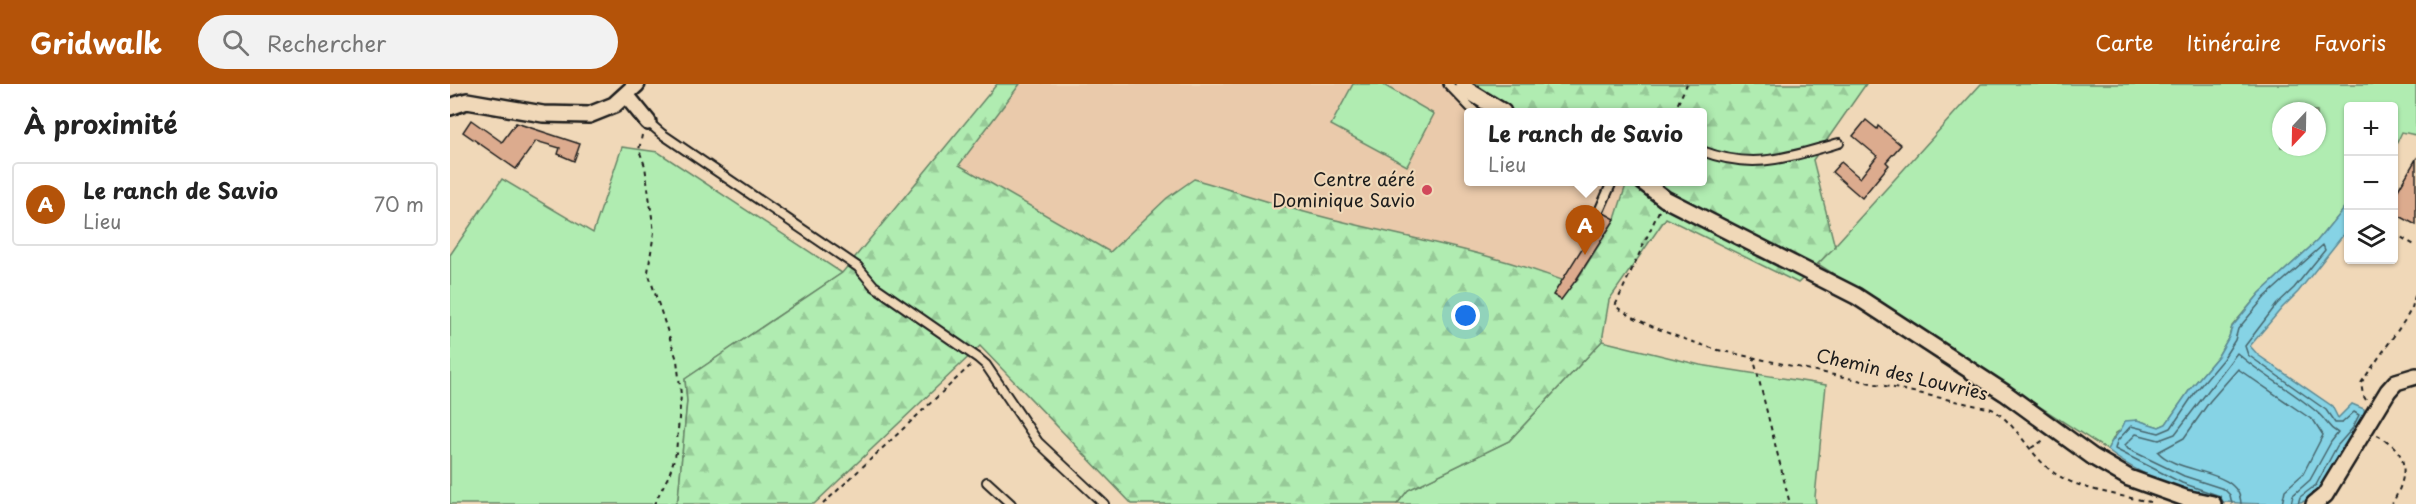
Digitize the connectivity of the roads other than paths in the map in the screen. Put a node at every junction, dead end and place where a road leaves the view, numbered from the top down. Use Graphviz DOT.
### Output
graph roads {
  1 [pos="1448,84"];
  2 [pos="1462,84"];
  3 [pos="631,89"];
  4 [pos="450,107"];
  5 [pos="1471,108"];
  6 [pos="1497,108"];
  7 [pos="648,122"];
  8 [pos="1839,143"];
  9 [pos="1707,153"];
  10 [pos="1610,186"];
  11 [pos="1648,186"];
  12 [pos="1600,210"];
  13 [pos="2416,376"];
  14 [pos="987,482"];
  15 [pos="1011,504"];
  16 [pos="1104,504"];
  17 [pos="2213,504"];
  18 [pos="2314,504"];
  1 -- 5 [label="lane"];
  2 -- 6 [label="street"];
  3 -- 4 [label="street"];
  3 -- 7 [label="street"];
  7 -- 16 [label="lane"];
  8 -- 9 [label="lane"];
  10 -- 12 [label="lane"];
  11 -- 17 [label="street"];
  13 -- 18 [label="street"];
  14 -- 15 [label="lane"];
}
